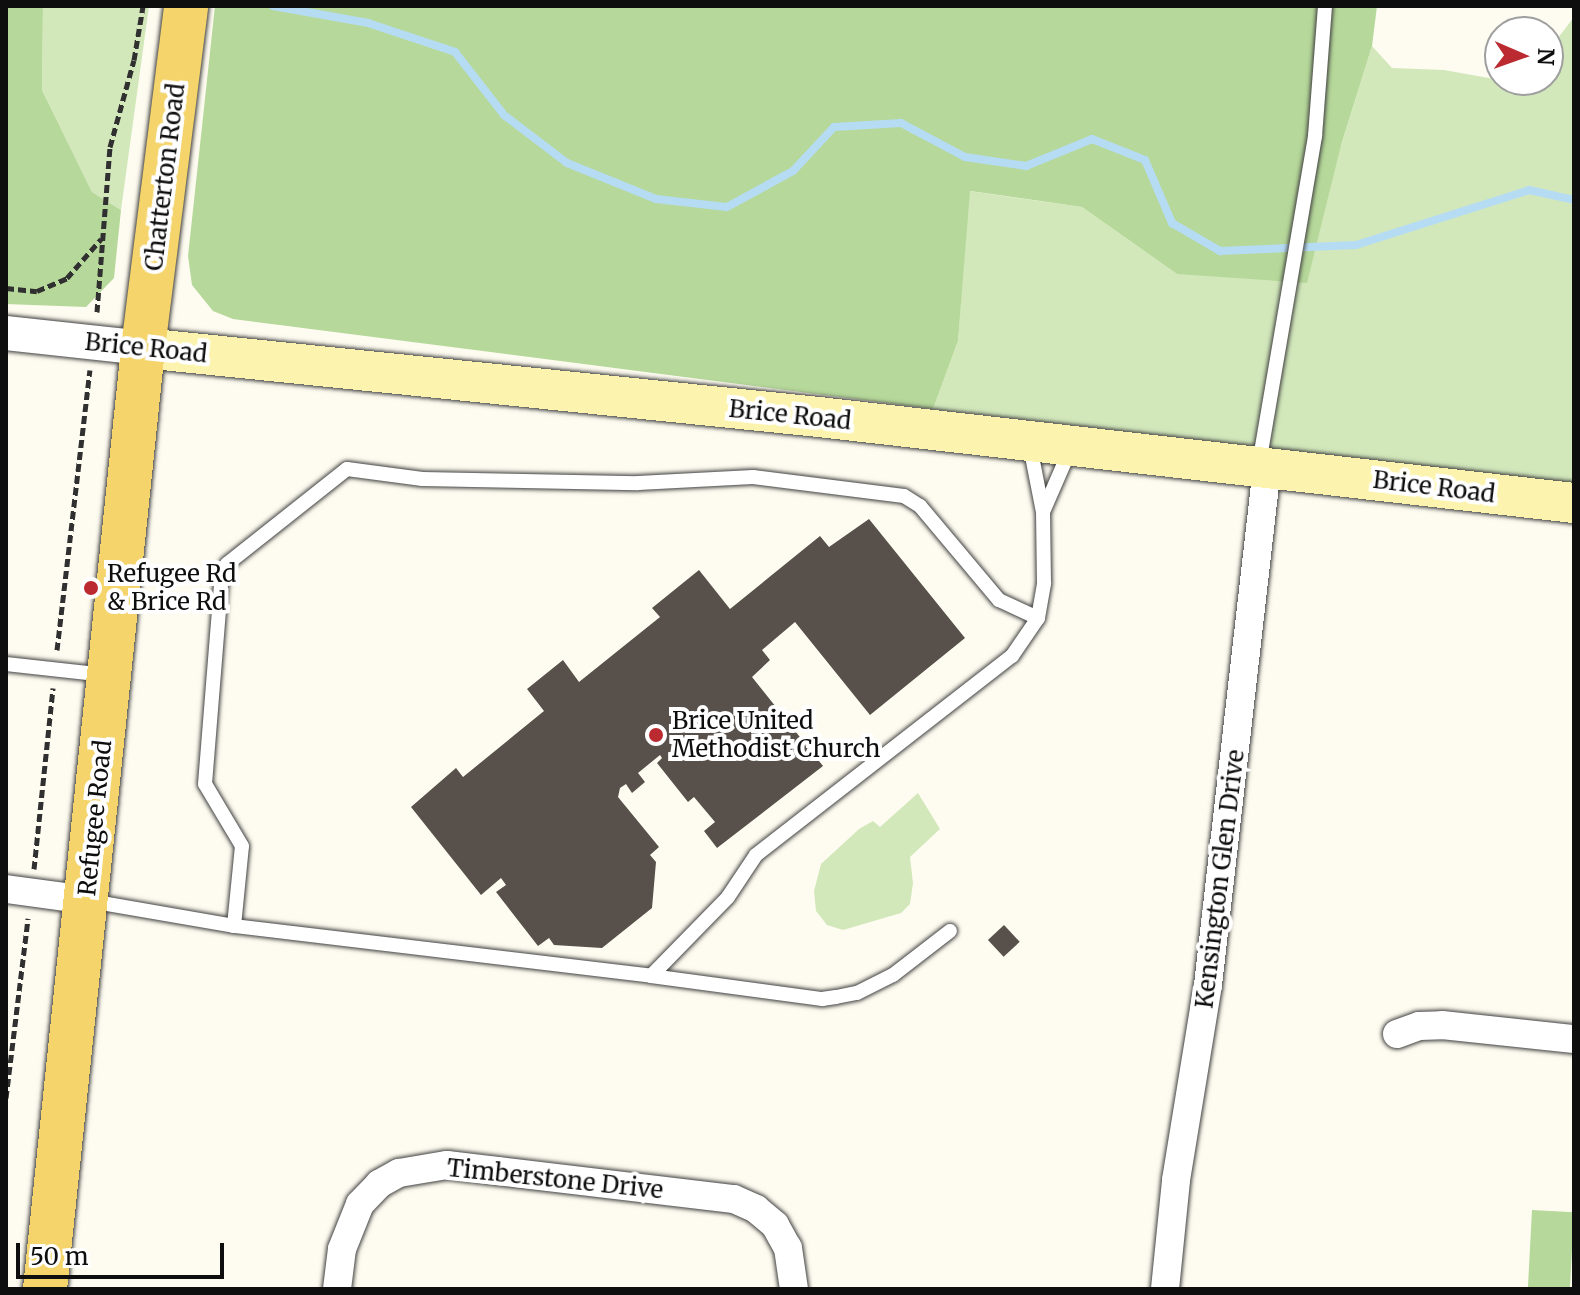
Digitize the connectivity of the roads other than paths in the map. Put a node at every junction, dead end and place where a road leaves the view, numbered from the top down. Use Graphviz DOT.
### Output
graph roads {
  1 [pos="1325,6"];
  2 [pos="184,25"];
  3 [pos="6,333"];
  4 [pos="143,348"];
  5 [pos="1029,442"];
  6 [pos="1071,446"];
  7 [pos="1263,467"];
  8 [pos="1574,503"];
  9 [pos="1043,512"];
  10 [pos="1038,618"];
  11 [pos="6,664"];
  12 [pos="109,676"];
  13 [pos="6,889"];
  14 [pos="86,900"];
  15 [pos="234,926"];
  16 [pos="950,931"];
  17 [pos="651,976"];
  18 [pos="1397,1034"];
  19 [pos="1574,1039"];
  20 [pos="45,1289"];
  21 [pos="337,1289"];
  22 [pos="794,1289"];
  23 [pos="1165,1289"];
  1 -- 7 [label="lane"];
  2 -- 4 [label="main road, Chatterton Road"];
  3 -- 4 [label="street, Brice Road"];
  4 -- 5 [label="main road, Brice Road"];
  4 -- 12 [label="main road, Refugee Road"];
  5 -- 6 [label="main road, Brice Road"];
  5 -- 9 [label="lane"];
  6 -- 7 [label="main road, Brice Road"];
  6 -- 9 [label="lane"];
  7 -- 8 [label="main road, Brice Road"];
  7 -- 23 [label="street, Kensington Glen Drive"];
  9 -- 10 [label="lane"];
  10 -- 15 [label="lane"];
  10 -- 17 [label="lane"];
  11 -- 12 [label="lane"];
  12 -- 14 [label="main road, Refugee Road"];
  13 -- 14 [label="street"];
  14 -- 15 [label="lane"];
  14 -- 20 [label="main road, Refugee Road"];
  15 -- 17 [label="lane"];
  16 -- 17 [label="lane"];
  18 -- 19 [label="street"];
  21 -- 22 [label="street, Timberstone Drive"];
}
